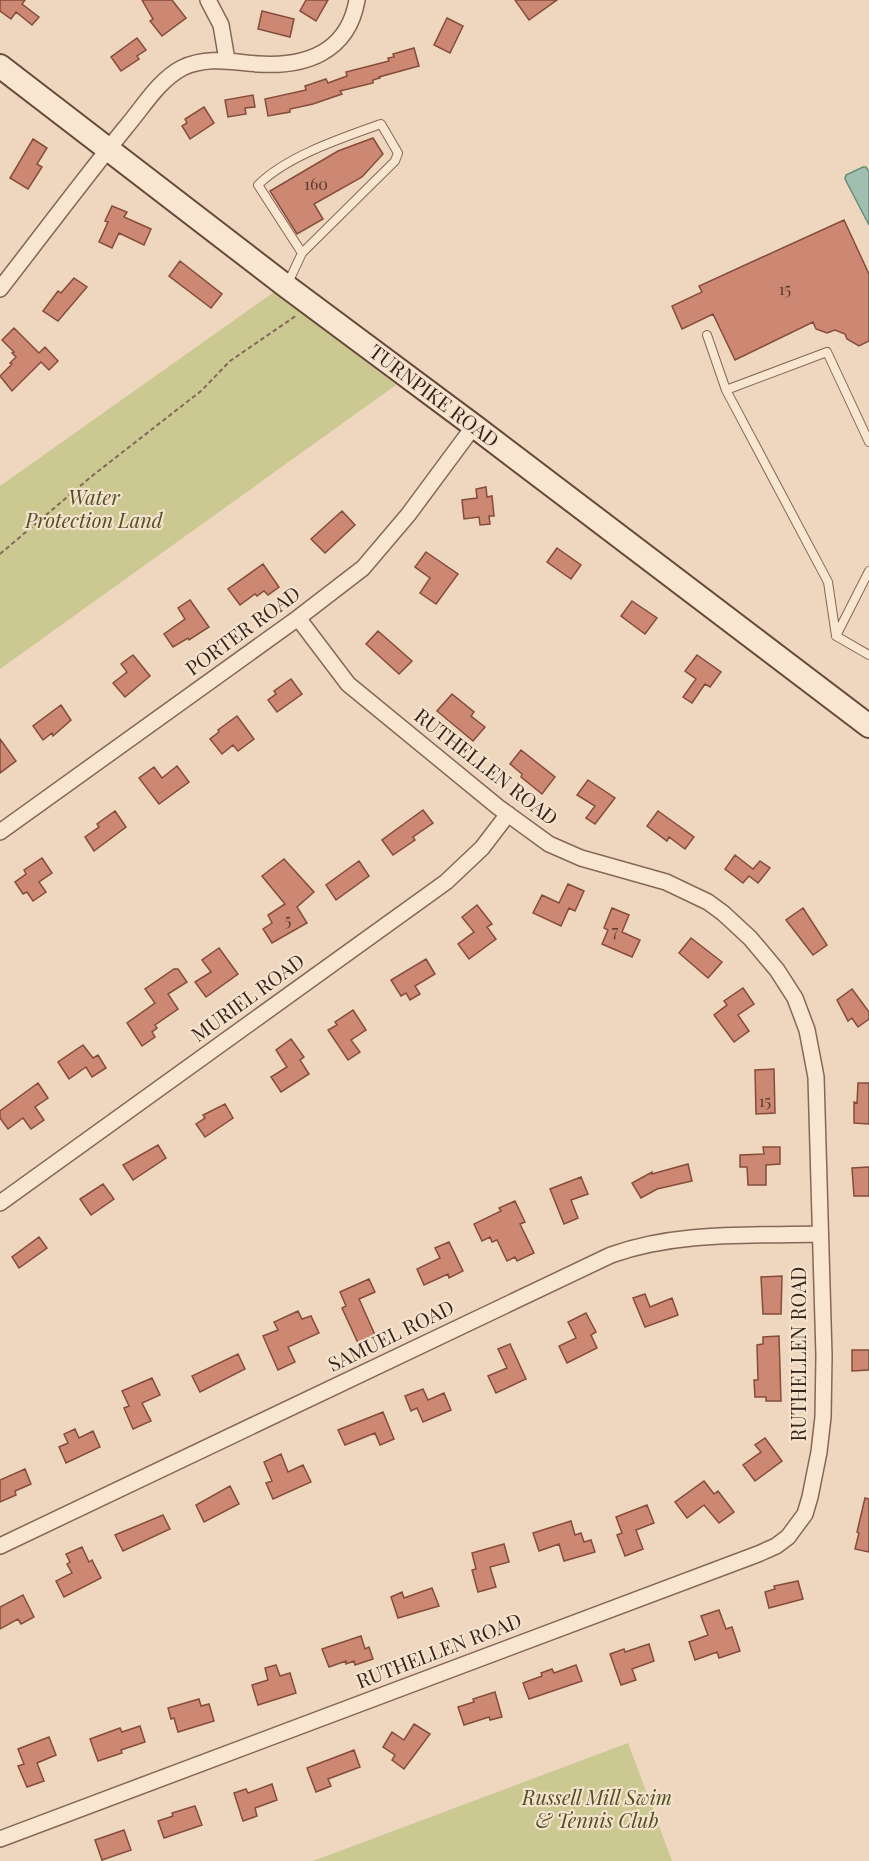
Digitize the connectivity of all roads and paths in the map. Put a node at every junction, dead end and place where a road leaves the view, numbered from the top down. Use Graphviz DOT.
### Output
graph roads {
  1 [pos="208,0"];
  2 [pos="357,0"];
  3 [pos="226,60"];
  4 [pos="0,66"];
  5 [pos="108,150"];
  6 [pos="302,253"];
  7 [pos="286,286"];
  8 [pos="0,289"];
  9 [pos="311,305"];
  10 [pos="707,335"];
  11 [pos="726,390"];
  12 [pos="474,426"];
  13 [pos="869,442"];
  14 [pos="0,554"];
  15 [pos="869,571"];
  16 [pos="298,618"];
  17 [pos="836,636"];
  18 [pos="869,655"];
  19 [pos="869,726"];
  20 [pos="508,814"];
  21 [pos="0,832"];
  22 [pos="0,1203"];
  23 [pos="819,1234"];
  24 [pos="0,1546"];
  25 [pos="0,1839"];
  1 -- 3 [label="street"];
  2 -- 3 [label="street"];
  3 -- 5 [label="street"];
  4 -- 5 [label="main road, TURNPIKE ROAD"];
  5 -- 7 [label="main road, TURNPIKE ROAD"];
  5 -- 8 [label="street"];
  6 -- 6 [label="lane"];
  6 -- 7 [label="lane"];
  7 -- 9 [label="main road, TURNPIKE ROAD"];
  9 -- 12 [label="main road, TURNPIKE ROAD"];
  9 -- 14 [label="path"];
  10 -- 11 [label="lane"];
  11 -- 13 [label="lane"];
  11 -- 17 [label="lane"];
  12 -- 16 [label="street, PORTER ROAD"];
  12 -- 19 [label="main road, TURNPIKE ROAD"];
  15 -- 17 [label="lane"];
  16 -- 20 [label="street, RUTHELLEN ROAD"];
  16 -- 21 [label="street, PORTER ROAD"];
  17 -- 18 [label="lane"];
  20 -- 22 [label="street, MURIEL ROAD"];
  20 -- 23 [label="street, RUTHELLEN ROAD"];
  23 -- 24 [label="street, SAMUEL ROAD"];
  23 -- 25 [label="street, RUTHELLEN ROAD"];
}
